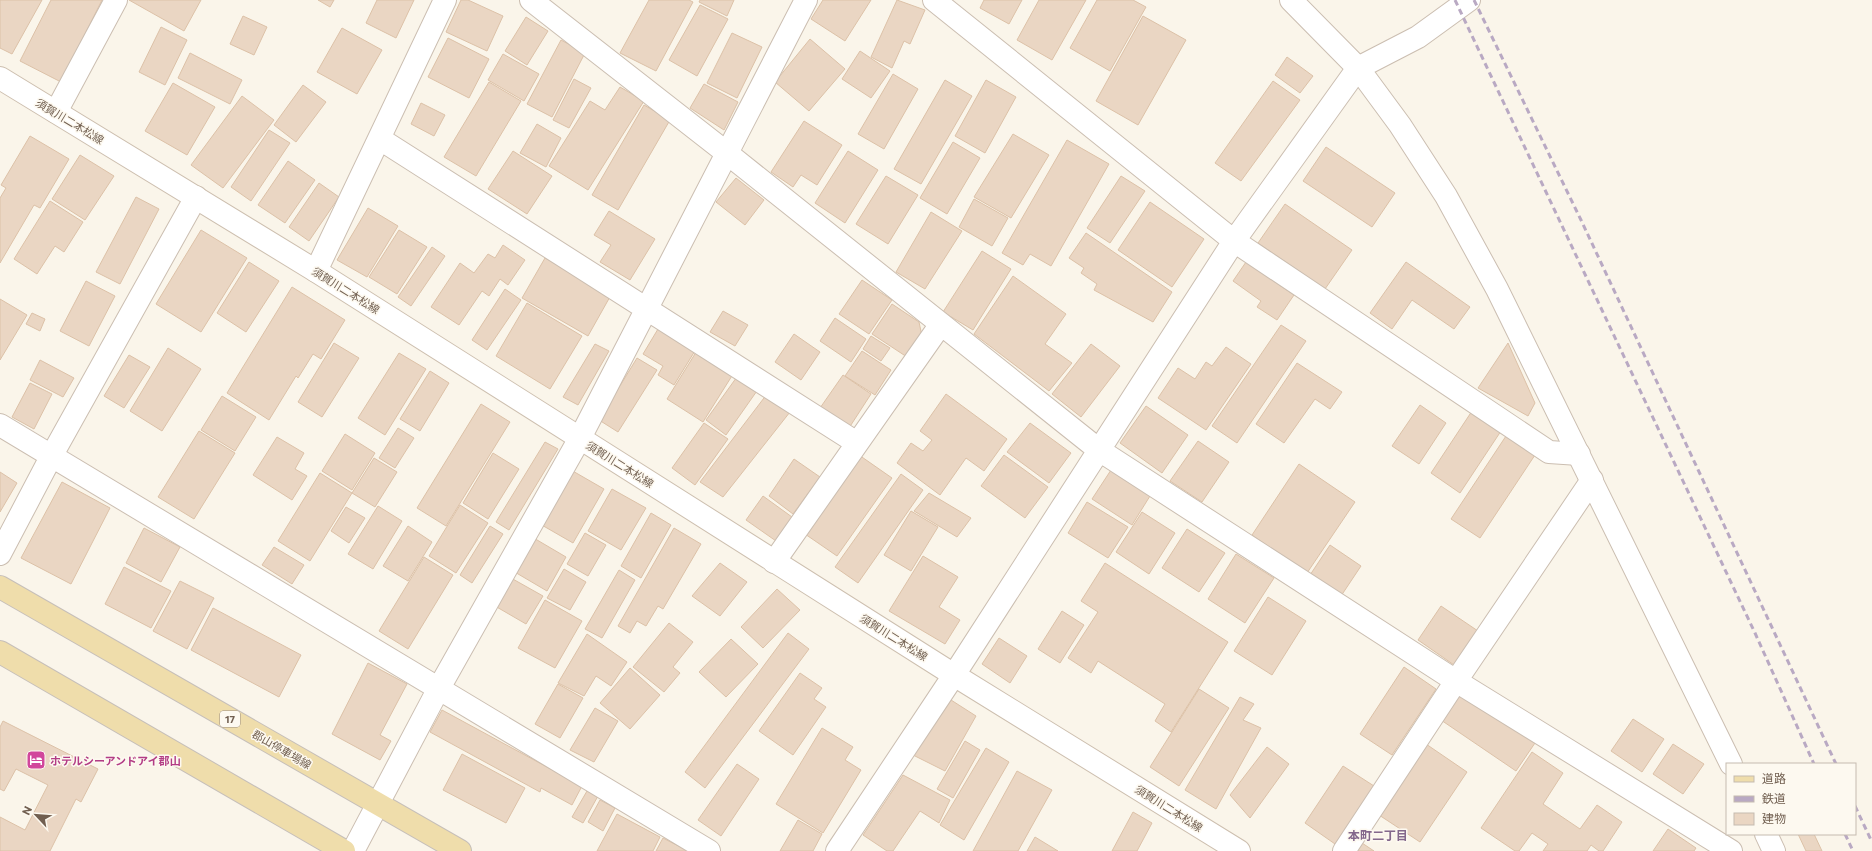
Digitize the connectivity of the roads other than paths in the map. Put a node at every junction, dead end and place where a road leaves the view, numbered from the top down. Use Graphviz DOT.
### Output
graph roads {
  1 [pos="116,0"];
  2 [pos="445,0"];
  3 [pos="531,0"];
  4 [pos="806,0"];
  5 [pos="934,0"];
  6 [pos="1291,0"];
  7 [pos="1469,0"];
  8 [pos="1358,68"];
  9 [pos="0,78"];
  10 [pos="56,112"];
  11 [pos="380,139"];
  12 [pos="728,154"];
  13 [pos="196,197"];
  14 [pos="1234,241"];
  15 [pos="316,271"];
  16 [pos="646,309"];
  17 [pos="941,324"];
  18 [pos="0,425"];
  19 [pos="580,438"];
  20 [pos="857,443"];
  21 [pos="1099,450"];
  22 [pos="1578,454"];
  23 [pos="52,455"];
  24 [pos="1592,480"];
  25 [pos="0,554"];
  26 [pos="774,562"];
  27 [pos="0,587"];
  28 [pos="0,652"];
  29 [pos="954,675"];
  30 [pos="1456,681"];
  31 [pos="439,688"];
  32 [pos="1731,763"];
  33 [pos="378,804"];
  34 [pos="1766,835"];
  35 [pos="344,851"];
  36 [pos="352,851"];
  37 [pos="460,851"];
  38 [pos="709,851"];
  39 [pos="837,851"];
  40 [pos="1239,851"];
  41 [pos="1344,851"];
  42 [pos="1731,851"];
  43 [pos="1774,851"];
  1 -- 10 [label="street"];
  2 -- 11 [label="street"];
  3 -- 12 [label="street"];
  4 -- 12 [label="street"];
  5 -- 14 [label="street"];
  6 -- 8 [label="street"];
  7 -- 8 [label="street"];
  8 -- 14 [label="street"];
  8 -- 22 [label="street"];
  9 -- 10 [label="street, 須賀川二本松線"];
  10 -- 13 [label="street, 須賀川二本松線"];
  11 -- 15 [label="street"];
  11 -- 16 [label="street"];
  12 -- 16 [label="street"];
  12 -- 17 [label="street"];
  13 -- 15 [label="street, 須賀川二本松線"];
  13 -- 23 [label="street"];
  14 -- 21 [label="street"];
  14 -- 22 [label="street"];
  15 -- 19 [label="street, 須賀川二本松線"];
  16 -- 19 [label="street"];
  16 -- 20 [label="street"];
  17 -- 20 [label="street"];
  17 -- 21 [label="street"];
  18 -- 23 [label="street"];
  19 -- 26 [label="street, 須賀川二本松線"];
  19 -- 31 [label="street"];
  20 -- 26 [label="street"];
  21 -- 29 [label="street"];
  21 -- 30 [label="street"];
  22 -- 24 [label="street"];
  23 -- 25 [label="street"];
  23 -- 31 [label="street"];
  24 -- 30 [label="street"];
  24 -- 32 [label="street"];
  26 -- 29 [label="street, 須賀川二本松線"];
  27 -- 33 [label="main road, 郡山停車場線 / 17"];
  28 -- 35 [label="main road"];
  29 -- 39 [label="street"];
  29 -- 40 [label="street, 須賀川二本松線"];
  30 -- 41 [label="street"];
  30 -- 42 [label="street"];
  31 -- 33 [label="street"];
  31 -- 38 [label="street"];
  33 -- 36 [label="street"];
  33 -- 37 [label="main road, 郡山停車場線 / 17"];
  34 -- 43 [label="street"];
}
